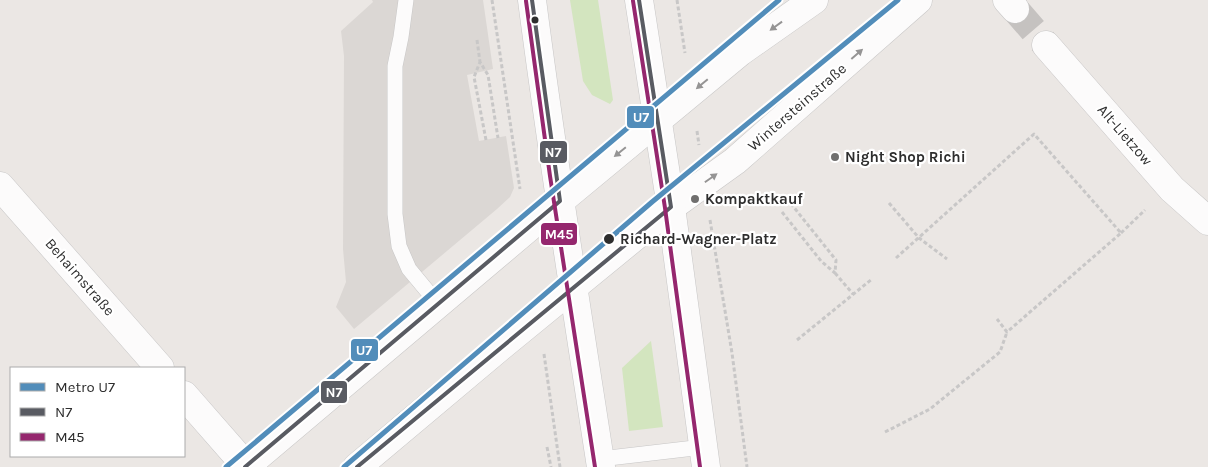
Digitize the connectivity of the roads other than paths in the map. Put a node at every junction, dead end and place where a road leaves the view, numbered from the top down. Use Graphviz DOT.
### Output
graph roads {
  1 [pos="406,0"];
  2 [pos="532,0"];
  3 [pos="639,0"];
  4 [pos="814,0"];
  5 [pos="918,0"];
  6 [pos="1046,45"];
  7 [pos="658,121"];
  8 [pos="0,186"];
  9 [pos="560,201"];
  10 [pos="672,207"];
  11 [pos="1208,221"];
  12 [pos="573,287"];
  13 [pos="438,304"];
  14 [pos="159,367"];
  15 [pos="185,396"];
  16 [pos="704,457"];
  17 [pos="600,463"];
  18 [pos="246,467"];
  19 [pos="357,467"];
  1 -- 13 [label="lane"];
  2 -- 9 [label="street"];
  3 -- 7 [label="street"];
  4 -- 7 [label="street, one-way"];
  10 -- 5 [label="street, Wintersteinstraße, one-way"];
  6 -- 11 [label="street, Alt-Lietzow"];
  7 -- 9 [label="street, one-way"];
  7 -- 10 [label="street"];
  8 -- 14 [label="street, Behaimstraße"];
  9 -- 12 [label="street"];
  9 -- 13 [label="street"];
  10 -- 12 [label="street, Wintersteinstraße"];
  10 -- 16 [label="street"];
  12 -- 17 [label="street"];
  12 -- 19 [label="street, Wintersteinstraße"];
  13 -- 18 [label="street"];
  15 -- 18 [label="street"];
  16 -- 17 [label="lane"];
}
